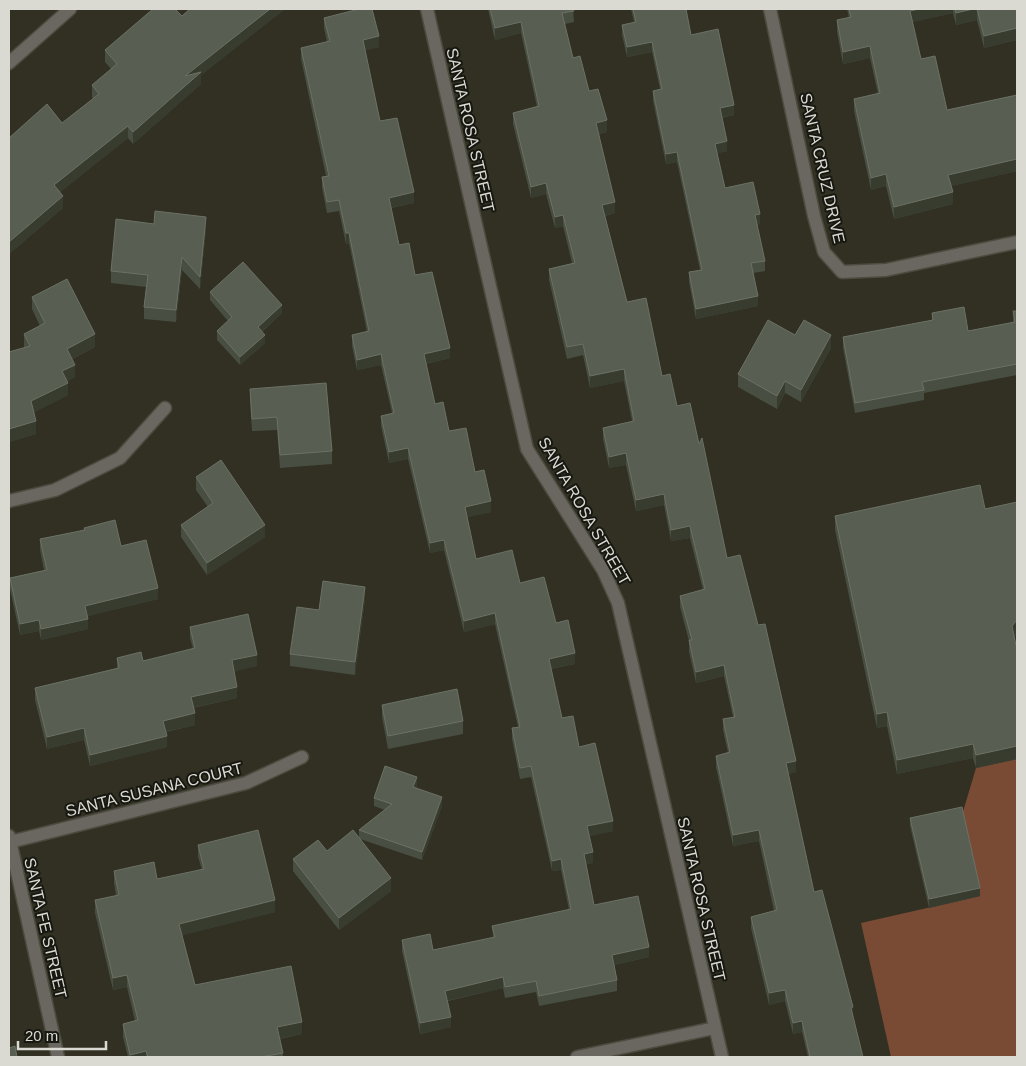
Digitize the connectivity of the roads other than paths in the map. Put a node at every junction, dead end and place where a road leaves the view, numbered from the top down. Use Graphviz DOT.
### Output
graph roads {
  1 [pos="70,9"];
  2 [pos="427,9"];
  3 [pos="770,9"];
  4 [pos="9,63"];
  5 [pos="1017,242"];
  6 [pos="165,408"];
  7 [pos="9,501"];
  8 [pos="302,757"];
  9 [pos="9,839"];
  10 [pos="715,1028"];
  11 [pos="58,1057"];
  12 [pos="577,1057"];
  13 [pos="722,1057"];
  1 -- 4 [label="street"];
  2 -- 10 [label="street, SANTA ROSA STREET"];
  3 -- 5 [label="street, SANTA CRUZ DRIVE"];
  6 -- 7 [label="street"];
  8 -- 9 [label="street, SANTA SUSANA COURT"];
  9 -- 11 [label="street, SANTA FE STREET"];
  10 -- 12 [label="street"];
  10 -- 13 [label="street, SANTA ROSA STREET"];
}
